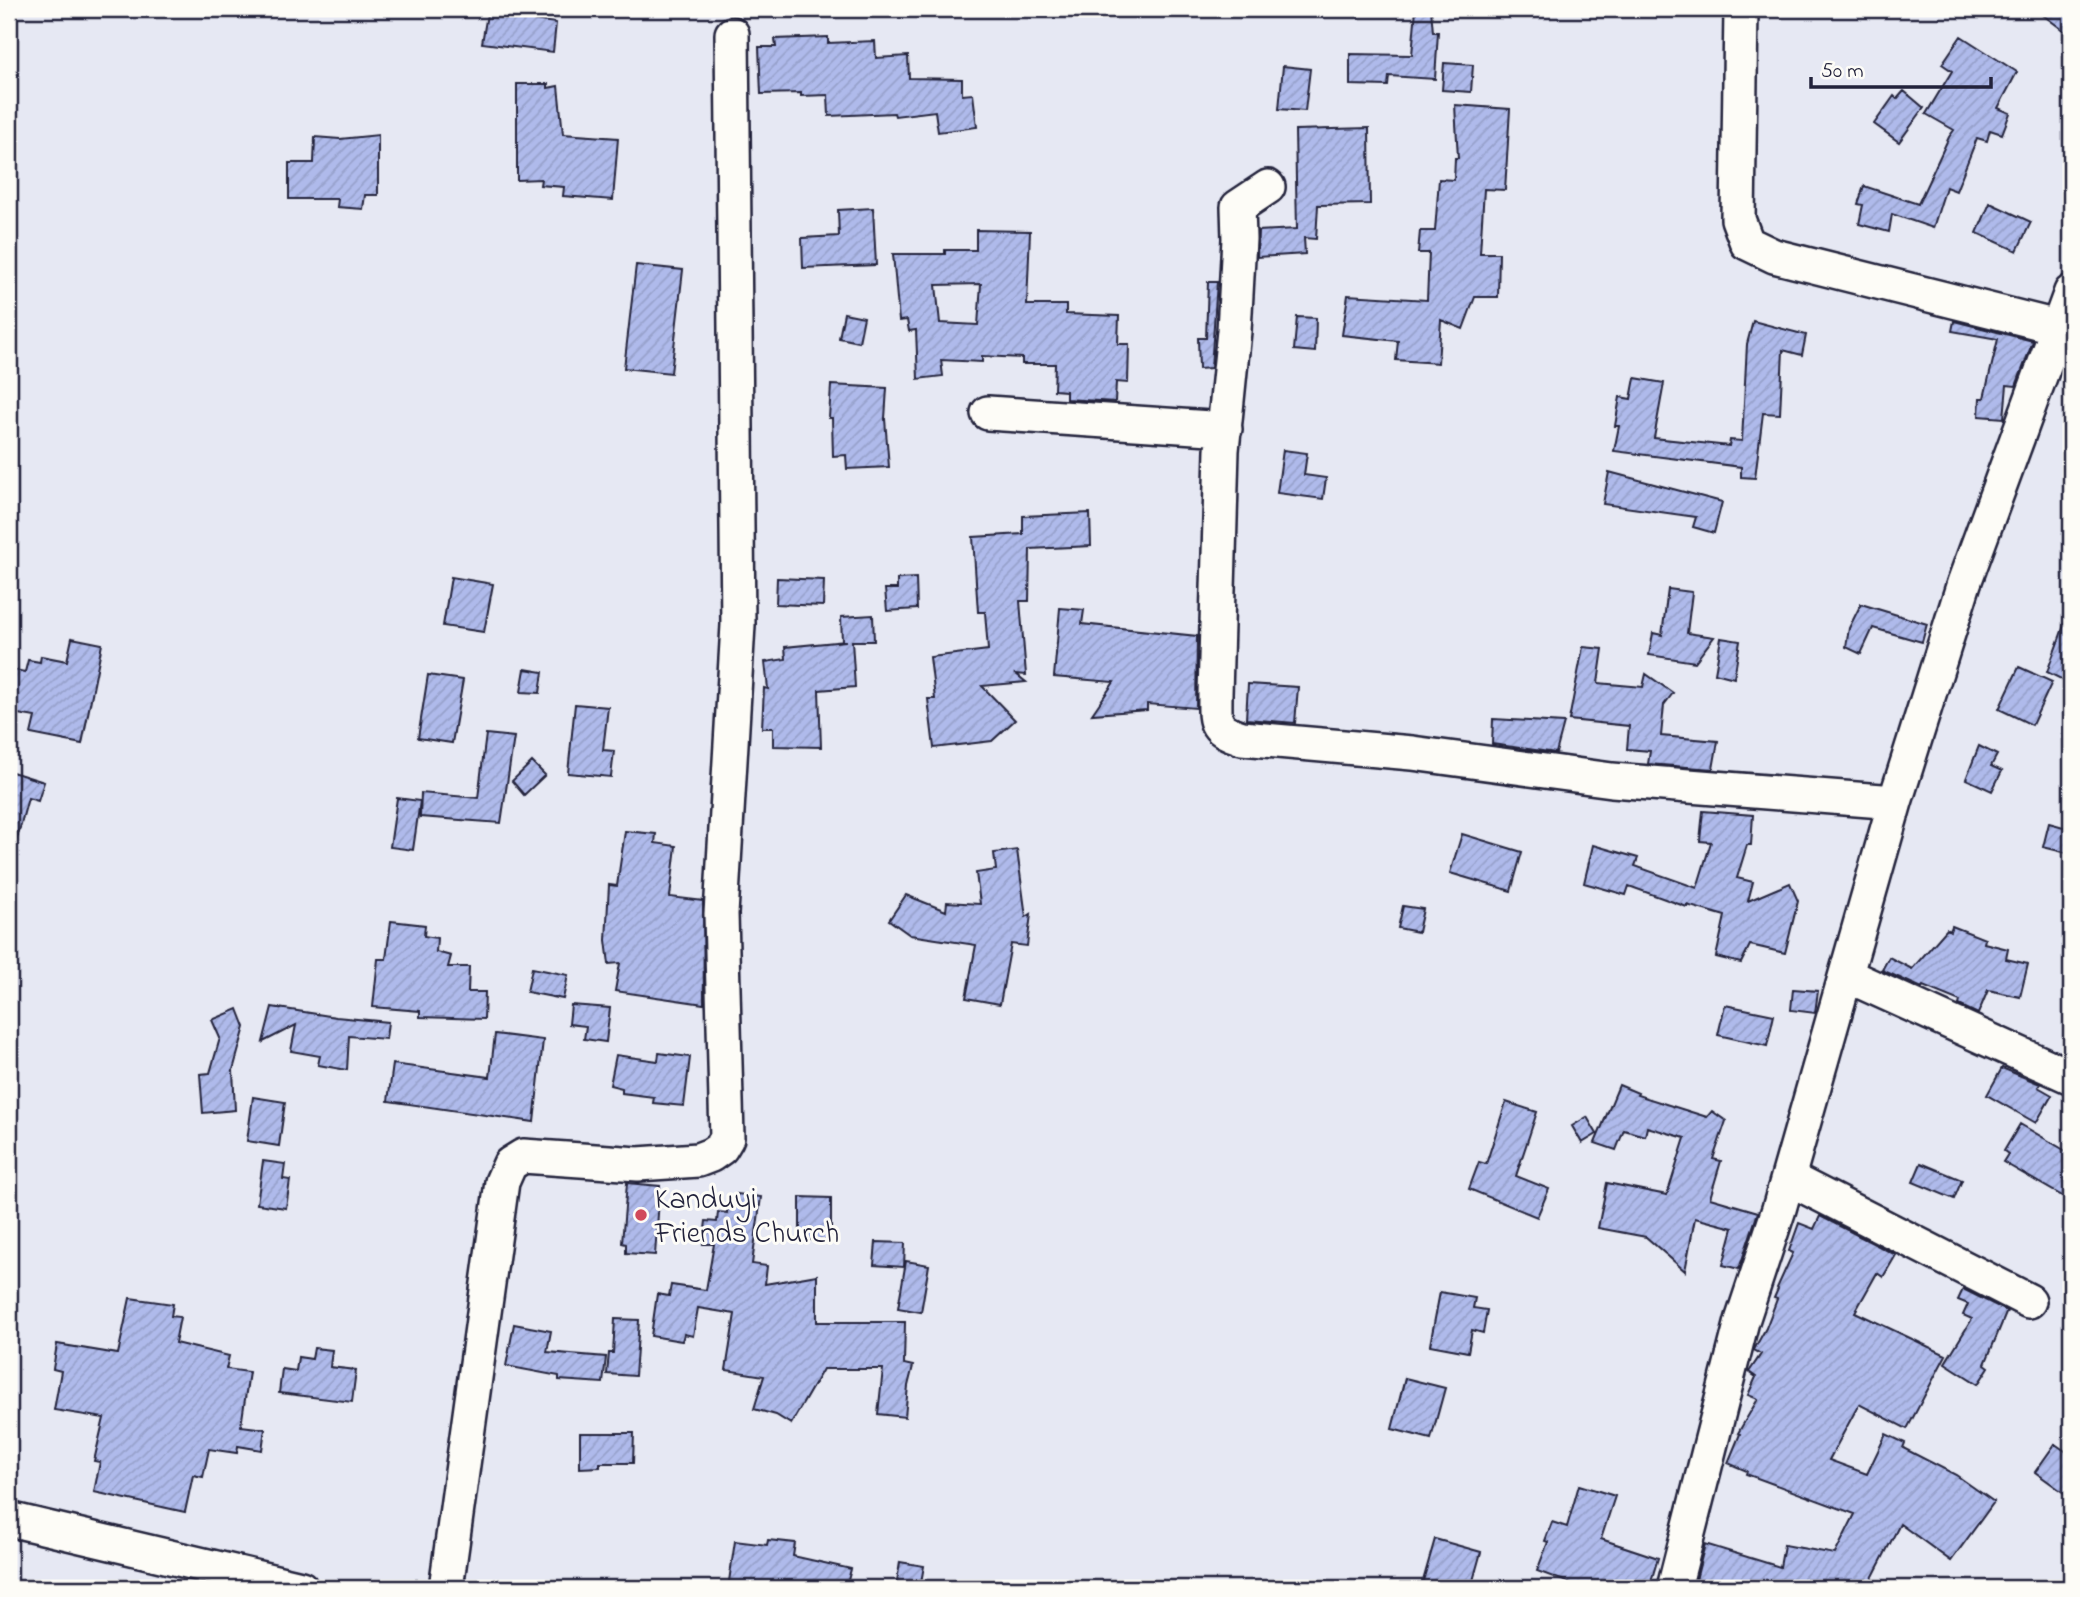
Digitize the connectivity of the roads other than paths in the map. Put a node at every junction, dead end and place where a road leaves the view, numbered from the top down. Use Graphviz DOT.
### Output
graph roads {
  1 [pos="1741,9"];
  2 [pos="732,34"];
  3 [pos="1268,187"];
  4 [pos="2071,292"];
  5 [pos="2057,327"];
  6 [pos="988,413"];
  7 [pos="1225,429"];
  8 [pos="1895,802"];
  9 [pos="1846,975"];
  10 [pos="2071,1077"];
  11 [pos="1788,1178"];
  12 [pos="2029,1301"];
  13 [pos="9,1519"];
  14 [pos="301,1588"];
  15 [pos="446,1588"];
  16 [pos="1674,1588"];
  1 -- 5 [label="street"];
  2 -- 15 [label="street"];
  3 -- 7 [label="street"];
  4 -- 5 [label="street"];
  5 -- 8 [label="street"];
  6 -- 7 [label="street"];
  7 -- 8 [label="street"];
  8 -- 9 [label="street"];
  9 -- 10 [label="street"];
  9 -- 11 [label="street"];
  11 -- 12 [label="street"];
  11 -- 16 [label="street"];
  13 -- 14 [label="street"];
}
